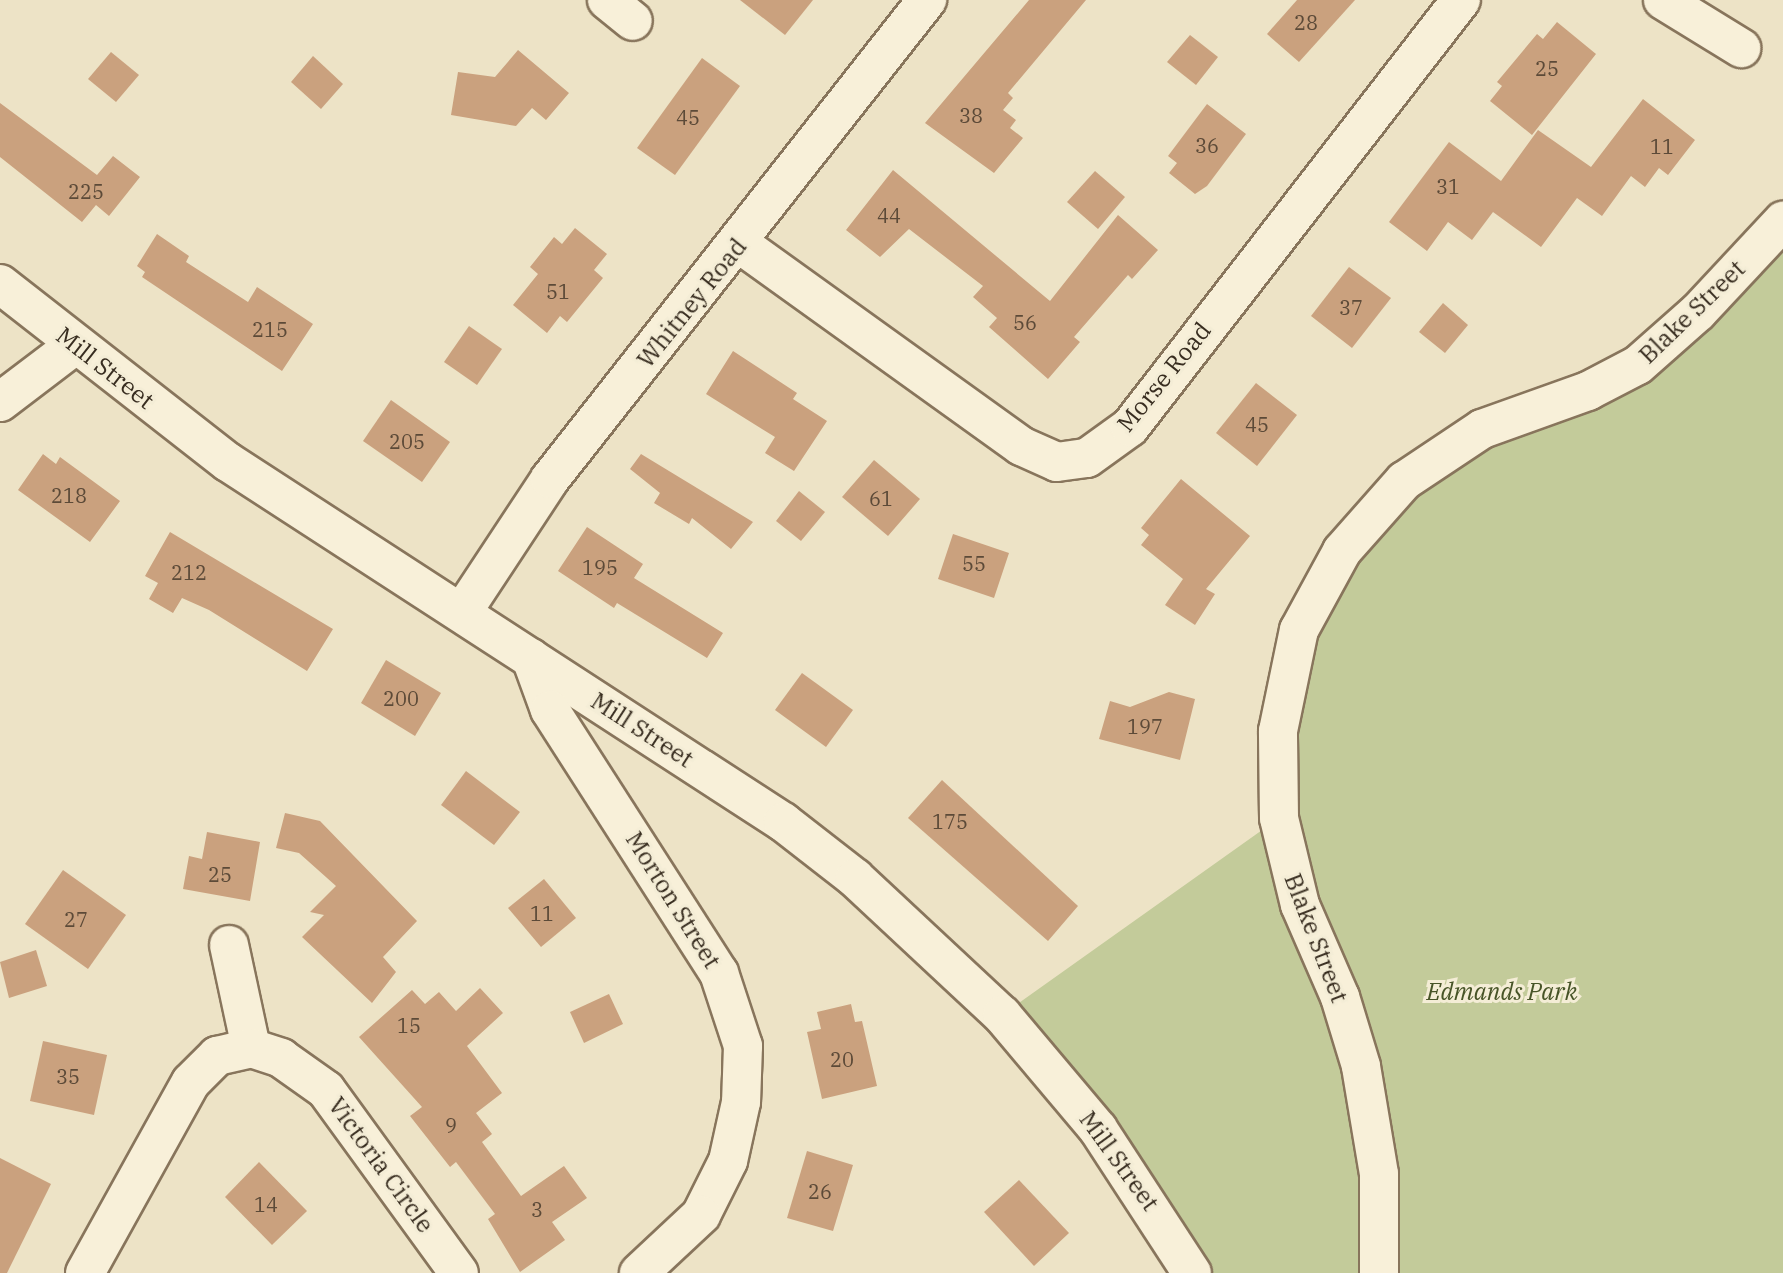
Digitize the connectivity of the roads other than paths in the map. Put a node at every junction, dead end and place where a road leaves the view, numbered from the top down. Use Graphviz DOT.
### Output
graph roads {
  1 [pos="927,0"];
  2 [pos="1461,0"];
  3 [pos="1663,0"];
  4 [pos="1741,48"];
  5 [pos="1783,221"];
  6 [pos="740,244"];
  7 [pos="0,284"];
  8 [pos="75,345"];
  9 [pos="0,402"];
  10 [pos="463,611"];
  11 [pos="531,658"];
  12 [pos="229,945"];
  13 [pos="251,1048"];
  14 [pos="85,1273"];
  15 [pos="459,1273"];
  16 [pos="639,1273"];
  17 [pos="1192,1273"];
  18 [pos="1379,1273"];
  1 -- 6 [label="street, Whitney Road"];
  2 -- 6 [label="street, Morse Road"];
  3 -- 4 [label="street"];
  5 -- 18 [label="street, Blake Street"];
  6 -- 10 [label="street, Whitney Road"];
  7 -- 8 [label="street, Mill Street"];
  8 -- 9 [label="street"];
  8 -- 10 [label="street, Mill Street"];
  10 -- 11 [label="street, Mill Street"];
  11 -- 16 [label="street, Morton Street"];
  11 -- 17 [label="street, Mill Street"];
  12 -- 13 [label="street"];
  13 -- 14 [label="street"];
  13 -- 15 [label="street, Victoria Circle"];
}
